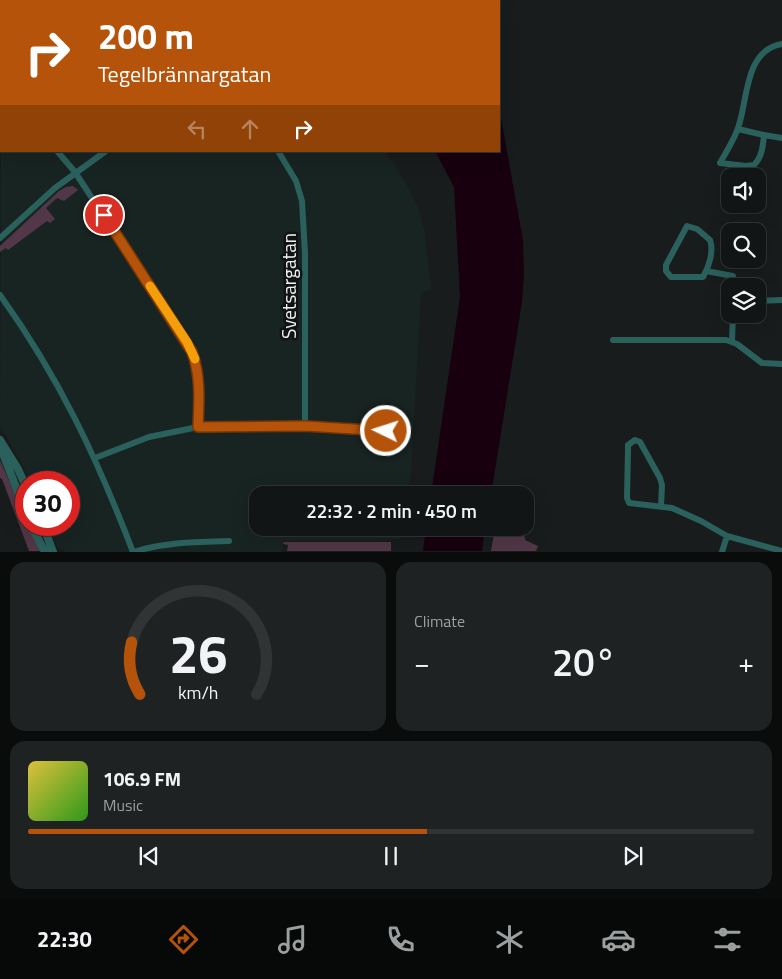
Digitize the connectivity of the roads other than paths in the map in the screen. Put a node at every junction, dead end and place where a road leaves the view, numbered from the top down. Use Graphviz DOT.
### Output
graph roads {
  1 [pos="782,44"];
  2 [pos="738,129"];
  3 [pos="764,135"];
  4 [pos="782,138"];
  5 [pos="58,152"];
  6 [pos="105,152"];
  7 [pos="279,152"];
  8 [pos="75,172"];
  9 [pos="0,238"];
  10 [pos="706,271"];
  11 [pos="733,278"];
  12 [pos="0,295"];
  13 [pos="782,300"];
  14 [pos="766,301"];
  15 [pos="733,323"];
  16 [pos="612,340"];
  17 [pos="732,341"];
  18 [pos="782,364"];
  19 [pos="305,426"];
  20 [pos="198,427"];
  21 [pos="399,432"];
  22 [pos="0,440"];
  23 [pos="0,446"];
  24 [pos="95,458"];
  25 [pos="19,471"];
  26 [pos="15,485"];
  27 [pos="660,506"];
  28 [pos="37,536"];
  29 [pos="47,536"];
  30 [pos="727,536"];
  31 [pos="229,541"];
  32 [pos="782,551"];
  33 [pos="45,552"];
  34 [pos="54,552"];
  35 [pos="133,552"];
  36 [pos="722,552"];
  1 -- 2 [label="street"];
  2 -- 3 [label="street"];
  2 -- 3 [label="street"];
  3 -- 4 [label="street"];
  5 -- 8 [label="street"];
  6 -- 8 [label="street"];
  7 -- 19 [label="street, Svetsargatan"];
  8 -- 9 [label="street"];
  8 -- 20 [label="street"];
  10 -- 10 [label="street"];
  10 -- 11 [label="street"];
  12 -- 24 [label="street"];
  13 -- 14 [label="street"];
  15 -- 17 [label="street"];
  16 -- 17 [label="street"];
  17 -- 18 [label="street"];
  19 -- 20 [label="street"];
  19 -- 21 [label="street"];
  20 -- 24 [label="street"];
  22 -- 25 [label="street"];
  23 -- 26 [label="street"];
  24 -- 35 [label="street"];
  27 -- 27 [label="street"];
  27 -- 30 [label="street"];
  28 -- 33 [label="street"];
  29 -- 34 [label="street"];
  30 -- 32 [label="street"];
  30 -- 36 [label="street"];
  31 -- 35 [label="street"];
}
